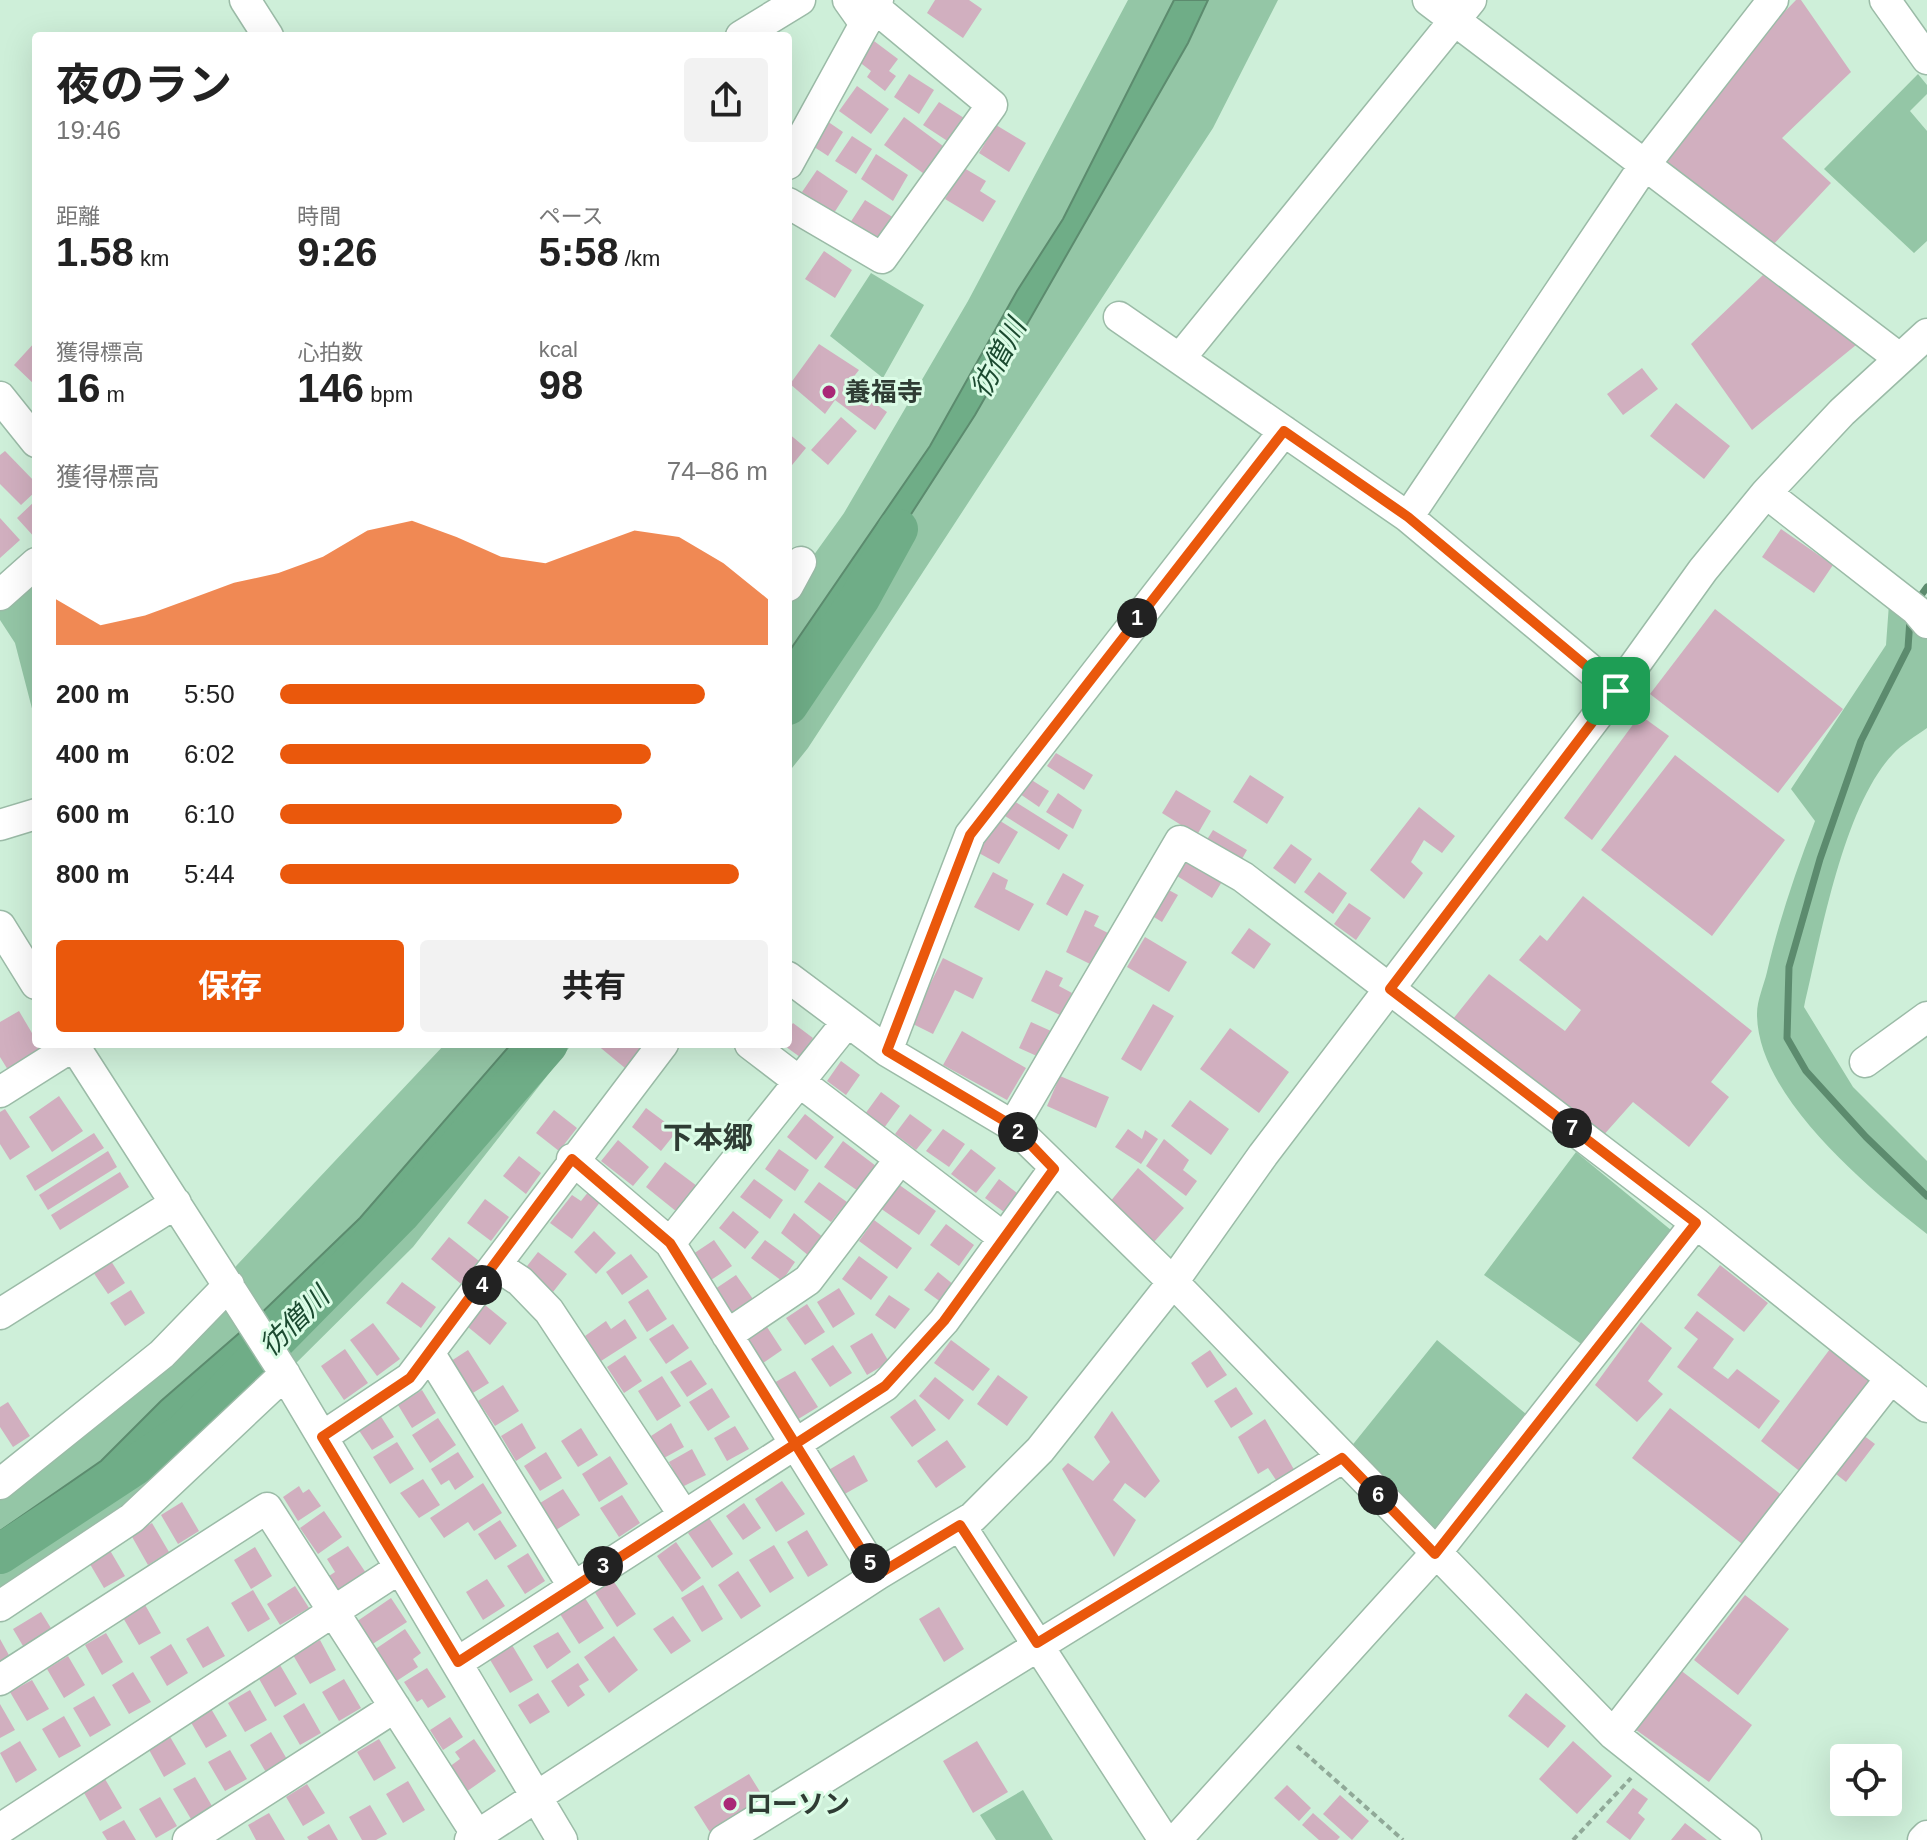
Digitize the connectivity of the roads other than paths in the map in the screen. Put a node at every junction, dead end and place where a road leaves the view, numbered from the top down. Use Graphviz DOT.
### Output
graph roads {
  1 [pos="245,0"];
  2 [pos="800,0"];
  3 [pos="1428,0"];
  4 [pos="1773,0"];
  5 [pos="1885,0"];
  6 [pos="866,8"];
  7 [pos="1462,10"];
  8 [pos="265,32"];
  9 [pos="748,32"];
  10 [pos="1927,59"];
  11 [pos="792,156"];
  12 [pos="1646,163"];
  13 [pos="792,205"];
  14 [pos="1119,317"];
  15 [pos="1927,334"];
  16 [pos="1181,357"];
  17 [pos="1899,358"];
  18 [pos="0,397"];
  19 [pos="1284,431"];
  20 [pos="32,437"];
  21 [pos="1766,493"];
  22 [pos="1408,517"];
  23 [pos="32,567"];
  24 [pos="0,595"];
  25 [pos="1927,623"];
  26 [pos="1616,691"];
  27 [pos="32,815"];
  28 [pos="0,825"];
  29 [pos="0,926"];
  30 [pos="32,978"];
  31 [pos="792,980"];
  32 [pos="1390,989"];
  33 [pos="1927,1017"];
  34 [pos="847,1022"];
  35 [pos="68,1048"];
  36 [pos="77,1048"];
  37 [pos="660,1048"];
  38 [pos="755,1048"];
  39 [pos="887,1051"];
  40 [pos="1865,1062"];
  41 [pos="800,1082"];
  42 [pos="0,1092"];
  43 [pos="1013,1126"];
  44 [pos="572,1159"];
  45 [pos="900,1159"];
  46 [pos="1054,1169"];
  47 [pos="176,1203"];
  48 [pos="1696,1223"];
  49 [pos="1004,1238"];
  50 [pos="670,1243"];
  51 [pos="497,1266"];
  52 [pos="1173,1282"];
  53 [pos="230,1287"];
  54 [pos="0,1314"];
  55 [pos="727,1335"];
  56 [pos="430,1354"];
  57 [pos="283,1371"];
  58 [pos="1891,1378"];
  59 [pos="1927,1407"];
  60 [pos="322,1437"];
  61 [pos="793,1442"];
  62 [pos="1342,1458"];
  63 [pos="0,1484"];
  64 [pos="683,1514"];
  65 [pos="960,1525"];
  66 [pos="1435,1554"];
  67 [pos="400,1568"];
  68 [pos="877,1575"];
  69 [pos="573,1586"];
  70 [pos="0,1606"];
  71 [pos="335,1613"];
  72 [pos="1037,1643"];
  73 [pos="458,1662"];
  74 [pos="0,1680"];
  75 [pos="395,1707"];
  76 [pos="1613,1734"];
  77 [pos="537,1796"];
  78 [pos="0,1829"];
  79 [pos="474,1838"];
  80 [pos="188,1840"];
  81 [pos="562,1840"];
  82 [pos="724,1840"];
  83 [pos="1164,1840"];
  84 [pos="1176,1840"];
  85 [pos="1746,1840"];
  1 -- 8 [label="street"];
  2 -- 9 [label="street"];
  3 -- 7 [label="street"];
  4 -- 12 [label="street"];
  5 -- 10 [label="street"];
  6 -- 11 [label="street"];
  6 -- 13 [label="street"];
  7 -- 12 [label="street"];
  7 -- 16 [label="street"];
  12 -- 17 [label="street"];
  12 -- 22 [label="street"];
  14 -- 16 [label="street"];
  15 -- 17 [label="street"];
  16 -- 19 [label="street"];
  17 -- 21 [label="street"];
  18 -- 20 [label="street"];
  19 -- 22 [label="street"];
  19 -- 39 [label="street"];
  21 -- 25 [label="street"];
  21 -- 26 [label="street"];
  22 -- 26 [label="street"];
  23 -- 24 [label="street"];
  26 -- 32 [label="street"];
  27 -- 28 [label="street"];
  29 -- 30 [label="street"];
  31 -- 34 [label="street"];
  32 -- 43 [label="street"];
  32 -- 48 [label="street"];
  32 -- 52 [label="street"];
  33 -- 40 [label="street"];
  34 -- 39 [label="street"];
  34 -- 41 [label="street"];
  35 -- 42 [label="street"];
  36 -- 47 [label="street"];
  37 -- 44 [label="street"];
  38 -- 41 [label="street"];
  39 -- 43 [label="street"];
  41 -- 45 [label="street"];
  41 -- 50 [label="street"];
  43 -- 46 [label="street"];
  44 -- 50 [label="street"];
  44 -- 51 [label="street"];
  45 -- 49 [label="street"];
  45 -- 55 [label="street"];
  46 -- 49 [label="street"];
  46 -- 52 [label="street"];
  47 -- 53 [label="street"];
  47 -- 54 [label="street"];
  48 -- 58 [label="street"];
  48 -- 66 [label="street"];
  49 -- 61 [label="street"];
  50 -- 55 [label="street"];
  51 -- 56 [label="street"];
  51 -- 64 [label="street"];
  52 -- 62 [label="street"];
  52 -- 65 [label="street"];
  53 -- 57 [label="street"];
  53 -- 63 [label="street"];
  55 -- 61 [label="street"];
  56 -- 60 [label="street"];
  56 -- 69 [label="street"];
  57 -- 60 [label="street"];
  57 -- 70 [label="street"];
  58 -- 59 [label="street"];
  58 -- 76 [label="street"];
  60 -- 67 [label="street"];
  61 -- 64 [label="street"];
  61 -- 68 [label="street"];
  62 -- 66 [label="street"];
  62 -- 72 [label="street"];
  64 -- 69 [label="street"];
  65 -- 68 [label="street"];
  65 -- 72 [label="street"];
  66 -- 76 [label="street"];
  66 -- 84 [label="street"];
  67 -- 71 [label="street"];
  67 -- 73 [label="street"];
  68 -- 77 [label="street"];
  69 -- 73 [label="street"];
  71 -- 74 [label="street"];
  71 -- 75 [label="street"];
  71 -- 78 [label="street"];
  72 -- 82 [label="street"];
  72 -- 83 [label="street"];
  73 -- 77 [label="street"];
  75 -- 79 [label="street"];
  75 -- 80 [label="street"];
  76 -- 85 [label="street"];
  77 -- 79 [label="street"];
  77 -- 81 [label="street"];
}
